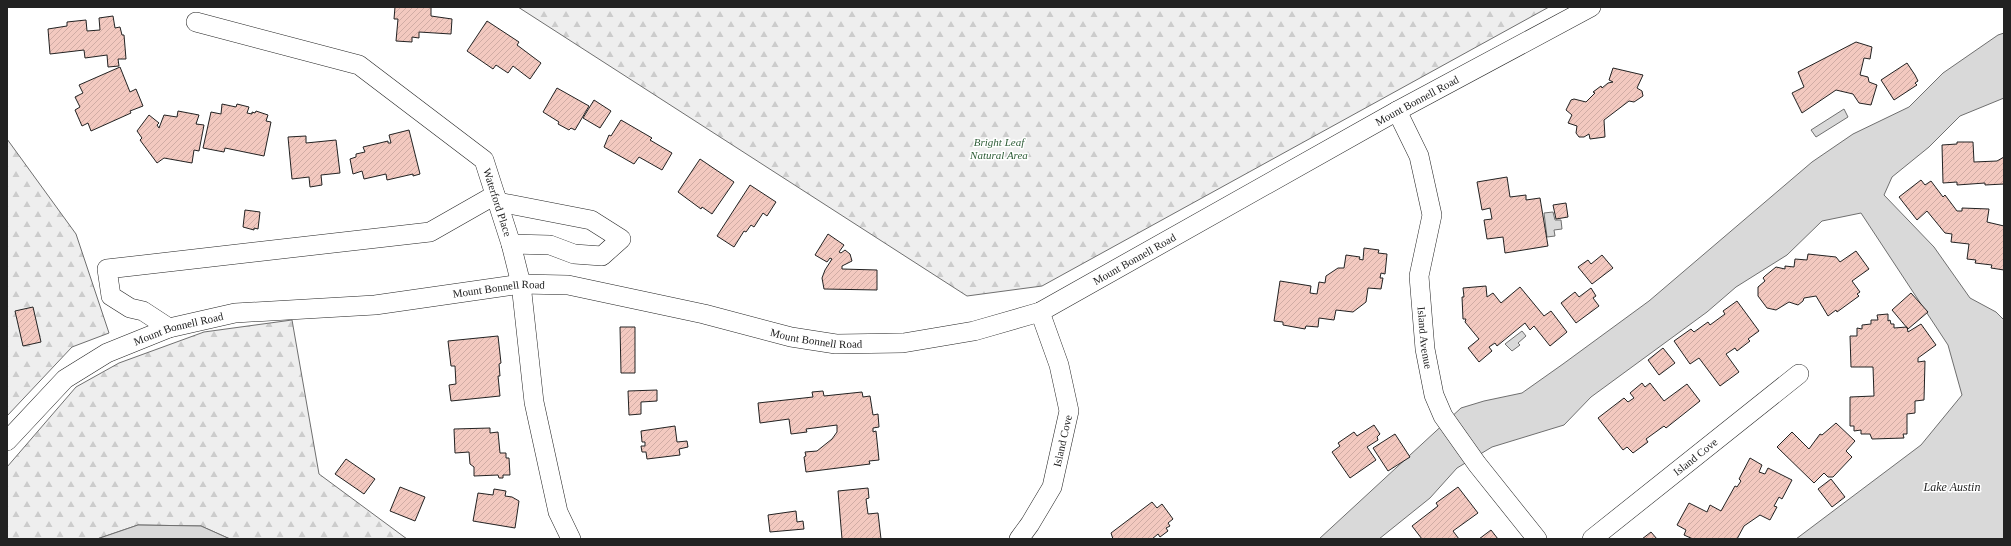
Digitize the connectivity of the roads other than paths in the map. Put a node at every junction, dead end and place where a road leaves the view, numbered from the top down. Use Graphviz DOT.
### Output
graph roads {
  1 [pos="1591,7"];
  2 [pos="196,22"];
  3 [pos="1397,111"];
  4 [pos="496,199"];
  5 [pos="511,244"];
  6 [pos="521,284"];
  7 [pos="1040,312"];
  8 [pos="169,328"];
  9 [pos="1799,374"];
  10 [pos="7,440"];
  11 [pos="571,539"];
  12 [pos="1019,539"];
  13 [pos="1537,539"];
  14 [pos="1592,539"];
  1 -- 3 [label="street, Mount Bonnell Road"];
  2 -- 4 [label="street, Waterford Place"];
  3 -- 7 [label="street, Mount Bonnell Road"];
  3 -- 13 [label="street, Island Avenue"];
  4 -- 5 [label="street, Waterford Place"];
  4 -- 5 [label="street"];
  4 -- 8 [label="street"];
  5 -- 6 [label="street, Waterford Place"];
  6 -- 7 [label="street, Mount Bonnell Road"];
  6 -- 8 [label="street, Mount Bonnell Road"];
  6 -- 11 [label="street, Waterford Place"];
  7 -- 12 [label="street, Island Cove"];
  8 -- 10 [label="street, Mount Bonnell Road"];
  9 -- 14 [label="street, Island Cove"];
}
